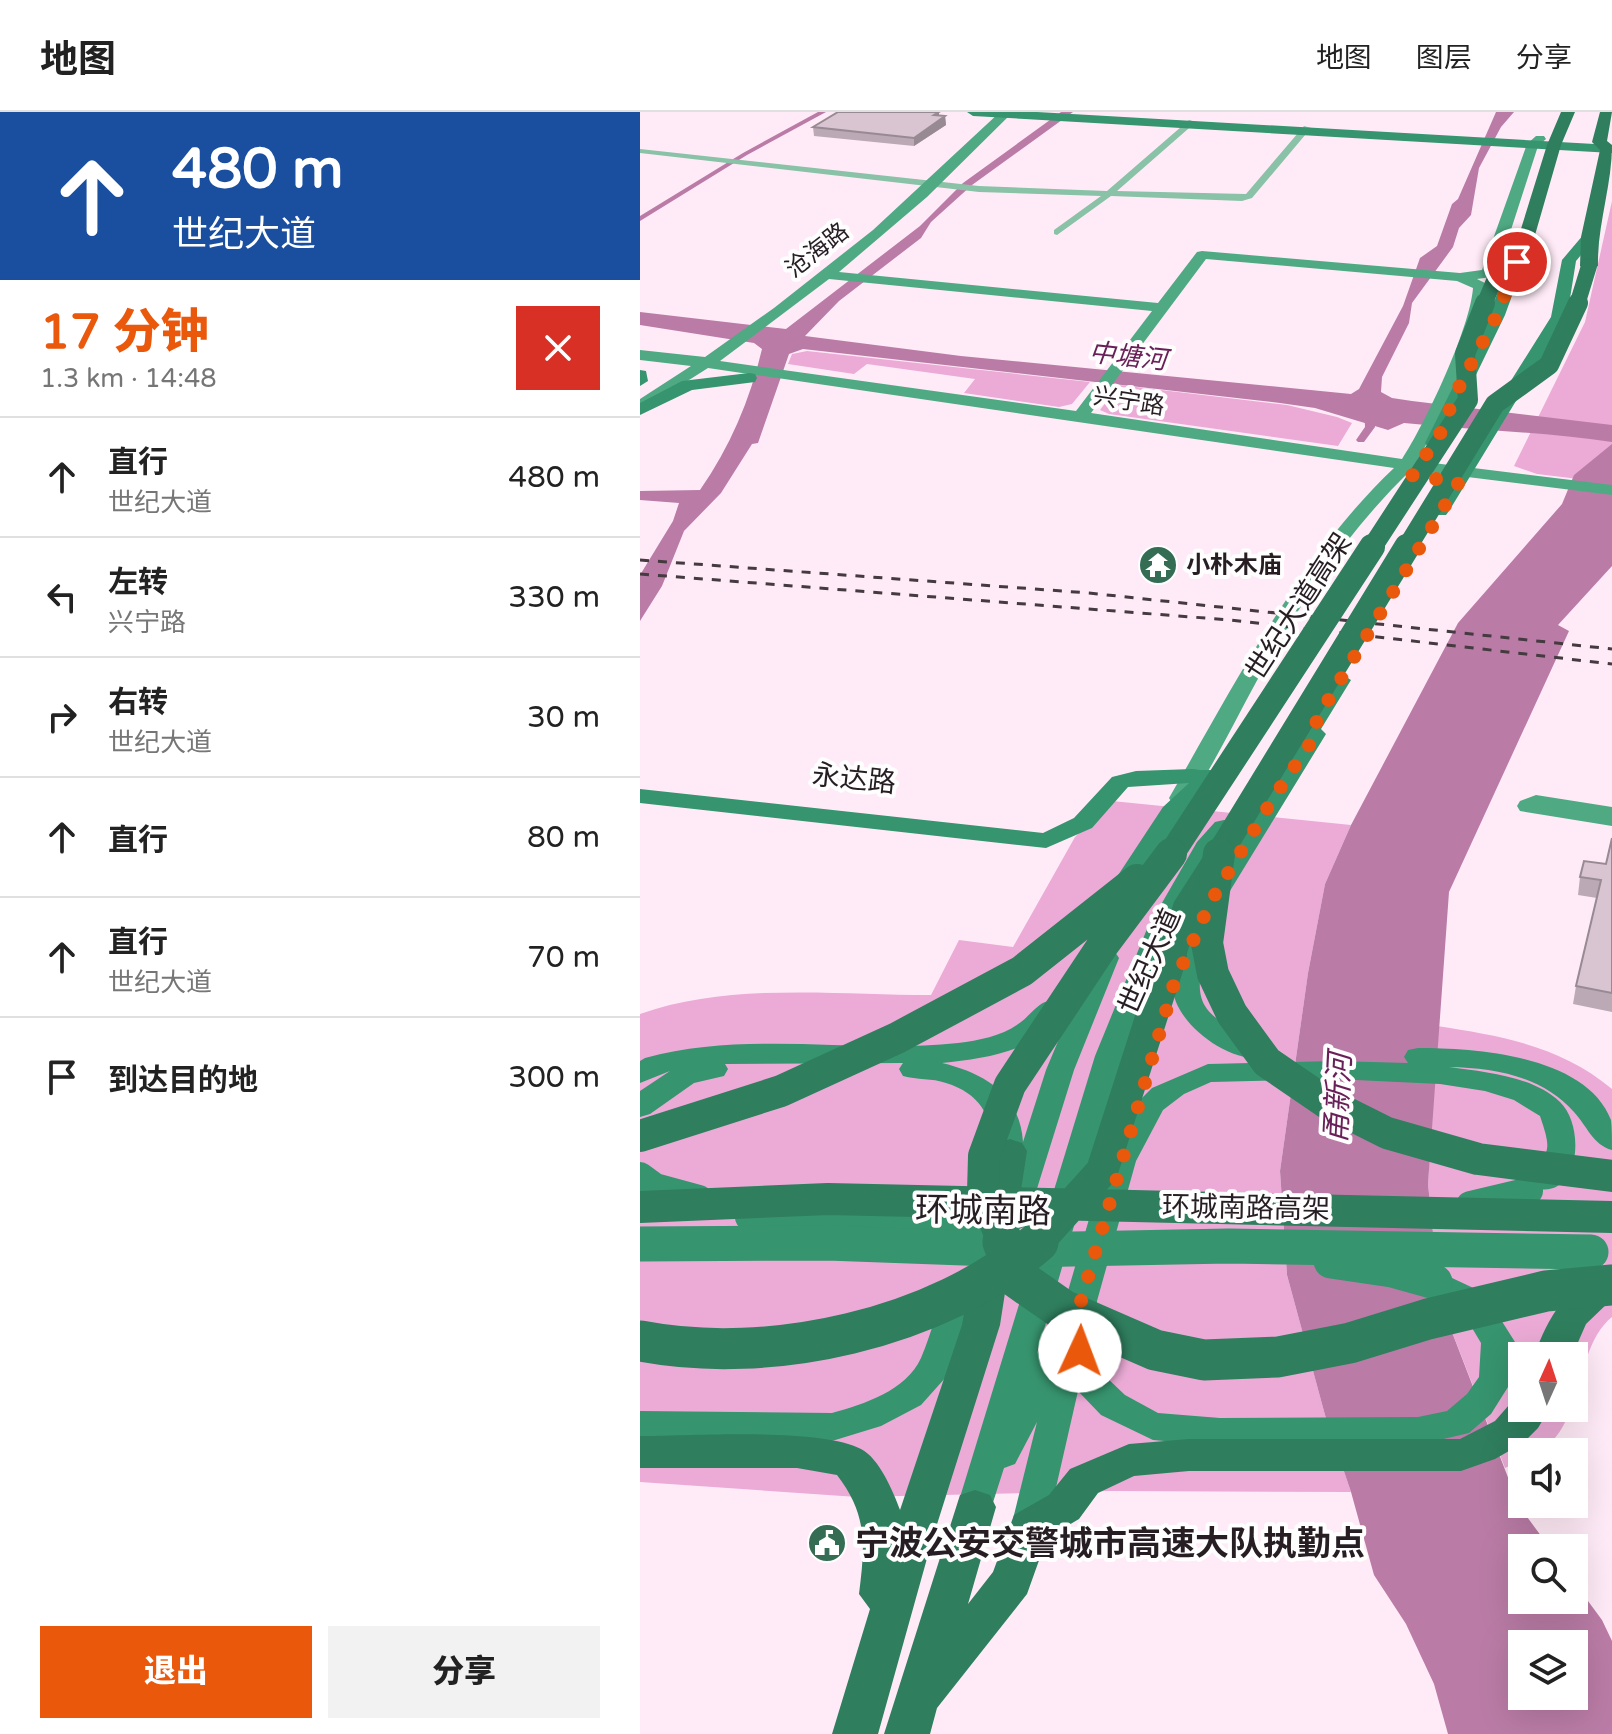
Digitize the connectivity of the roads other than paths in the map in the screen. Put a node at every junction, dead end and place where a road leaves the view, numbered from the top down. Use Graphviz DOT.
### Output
graph roads {
  1 [pos="1557,112"];
  2 [pos="1568,112"];
  3 [pos="1607,112"];
  4 [pos="1005,114"];
  5 [pos="1045,114"];
  6 [pos="979,115"];
  7 [pos="1190,124"];
  8 [pos="1306,130"];
  9 [pos="1540,141"];
  10 [pos="1609,145"];
  11 [pos="640,151"];
  12 [pos="925,179"];
  13 [pos="1109,193"];
  14 [pos="1057,232"];
  15 [pos="1527,235"];
  16 [pos="1589,237"];
  17 [pos="827,275"];
  18 [pos="1460,277"];
  19 [pos="1162,308"];
  20 [pos="640,355"];
  21 [pos="640,364"];
  22 [pos="692,366"];
  23 [pos="750,373"];
  24 [pos="640,375"];
  25 [pos="787,379"];
  26 [pos="640,381"];
  27 [pos="640,390"];
  28 [pos="1462,398"];
  29 [pos="1502,403"];
  30 [pos="640,408"];
  31 [pos="1080,417"];
  32 [pos="1436,421"];
  33 [pos="1318,458"];
  34 [pos="1409,470"];
  35 [pos="1462,478"];
  36 [pos="1558,488"];
  37 [pos="1612,490"];
  38 [pos="1612,498"];
  39 [pos="1317,719"];
  40 [pos="1202,776"];
  41 [pos="640,784"];
  42 [pos="640,796"];
  43 [pos="1060,836"];
  44 [pos="1178,845"];
  45 [pos="1218,855"];
  46 [pos="1189,946"];
  47 [pos="1251,1060"];
  48 [pos="640,1074"];
  49 [pos="640,1107"];
  50 [pos="640,1136"];
  51 [pos="1609,1137"];
  52 [pos="1022,1152"];
  53 [pos="1121,1164"];
  54 [pos="640,1176"];
  55 [pos="1612,1176"];
  56 [pos="640,1188"];
  57 [pos="1612,1201"];
  58 [pos="640,1207"];
  59 [pos="1048,1207"];
  60 [pos="640,1216"];
  61 [pos="685,1216"];
  62 [pos="1439,1223"];
  63 [pos="1008,1243"];
  64 [pos="640,1244"];
  65 [pos="1605,1252"];
  66 [pos="640,1260"];
  67 [pos="1081,1301"];
  68 [pos="981,1325"];
  69 [pos="640,1341"];
  70 [pos="1558,1342"];
  71 [pos="934,1368"];
  72 [pos="1519,1422"];
  73 [pos="640,1425"];
  74 [pos="1304,1445"];
  75 [pos="640,1452"];
  76 [pos="975,1507"];
  77 [pos="1029,1527"];
  78 [pos="869,1691"];
  79 [pos="912,1716"];
  80 [pos="855,1734"];
  1 -- 9 [label="highway"];
  2 -- 9 [label="highway"];
  3 -- 10 [label="highway"];
  4 -- 5 [label="main road"];
  4 -- 6 [label="main road"];
  4 -- 12 [label="main road, 沧海路"];
  5 -- 7 [label="main road"];
  7 -- 8 [label="main road"];
  7 -- 13 [label="street"];
  8 -- 9 [label="main road"];
  8 -- 13 [label="street"];
  9 -- 10 [label="main road"];
  9 -- 15 [label="highway"];
  9 -- 18 [label="main road"];
  10 -- 16 [label="highway"];
  11 -- 12 [label="street"];
  12 -- 13 [label="street"];
  12 -- 17 [label="main road, 沧海路"];
  12 -- 22 [label="main road, 沧海路"];
  13 -- 14 [label="street"];
  15 -- 28 [label="main road"];
  15 -- 28 [label="highway, bridge"];
  16 -- 29 [label="main road"];
  16 -- 29 [label="highway, bridge"];
  17 -- 19 [label="main road"];
  17 -- 22 [label="main road, 沧海路"];
  18 -- 19 [label="main road"];
  18 -- 32 [label="main road"];
  19 -- 31 [label="main road"];
  20 -- 22 [label="main road, 兴宁路"];
  21 -- 22 [label="main road, 兴宁路"];
  22 -- 23 [label="main road, 兴宁路"];
  22 -- 27 [label="main road, 沧海路"];
  22 -- 30 [label="main road, 沧海路"];
  23 -- 25 [label="main road, 兴宁路"];
  23 -- 30 [label="main road, 沧海路"];
  24 -- 26 [label="main road"];
  25 -- 31 [label="main road, 兴宁路"];
  25 -- 33 [label="main road, 兴宁路"];
  28 -- 32 [label="main road, 世纪大道"];
  28 -- 44 [label="highway, 世纪大道高架, bridge"];
  29 -- 35 [label="main road, 世纪大道"];
  29 -- 45 [label="highway, 世纪大道高架, bridge"];
  31 -- 33 [label="main road, 兴宁路"];
  32 -- 34 [label="main road, 世纪大道"];
  33 -- 34 [label="main road, 兴宁路"];
  33 -- 34 [label="main road, 兴宁路"];
  34 -- 35 [label="main road, 兴宁路"];
  34 -- 40 [label="main road, 世纪大道"];
  35 -- 36 [label="main road, 兴宁路"];
  35 -- 39 [label="main road, 世纪大道"];
  36 -- 37 [label="main road"];
  36 -- 38 [label="main road"];
  39 -- 46 [label="main road"];
  39 -- 76 [label="main road, 世纪大道"];
  40 -- 43 [label="main road"];
  40 -- 48 [label="main road"];
  40 -- 52 [label="main road, 世纪大道"];
  41 -- 43 [label="main road, 永达路"];
  42 -- 43 [label="main road, 永达路"];
  44 -- 50 [label="highway, bridge"];
  44 -- 65 [label="highway, bridge"];
  45 -- 55 [label="highway, bridge"];
  45 -- 69 [label="highway, 世纪大道高架, bridge"];
  46 -- 47 [label="main road"];
  46 -- 53 [label="main road"];
  47 -- 51 [label="main road"];
  47 -- 53 [label="main road"];
  47 -- 59 [label="main road, bridge"];
  49 -- 52 [label="main road"];
  52 -- 63 [label="highway"];
  52 -- 68 [label="main road, 世纪大道"];
  52 -- 71 [label="main road"];
  53 -- 67 [label="main road"];
  54 -- 59 [label="main road, bridge"];
  56 -- 57 [label="highway, 环城南路高架, bridge"];
  58 -- 65 [label="highway, 环城南路高架, bridge"];
  59 -- 61 [label="main road, bridge"];
  59 -- 62 [label="main road, bridge"];
  60 -- 61 [label="main road, 环城南路"];
  61 -- 62 [label="main road, 环城南路, bridge"];
  62 -- 65 [label="main road, 环城南路"];
  63 -- 64 [label="main road, 环城南路, bridge"];
  63 -- 65 [label="main road, 环城南路, bridge"];
  63 -- 66 [label="main road, bridge"];
  63 -- 68 [label="highway"];
  63 -- 71 [label="main road"];
  63 -- 74 [label="main road, bridge"];
  65 -- 70 [label="highway"];
  67 -- 74 [label="main road"];
  67 -- 76 [label="main road"];
  67 -- 77 [label="main road"];
  68 -- 78 [label="highway"];
  71 -- 73 [label="main road"];
  72 -- 74 [label="highway"];
  74 -- 77 [label="highway"];
  75 -- 78 [label="highway"];
  76 -- 79 [label="highway"];
  77 -- 79 [label="highway"];
  78 -- 80 [label="highway"];
}
